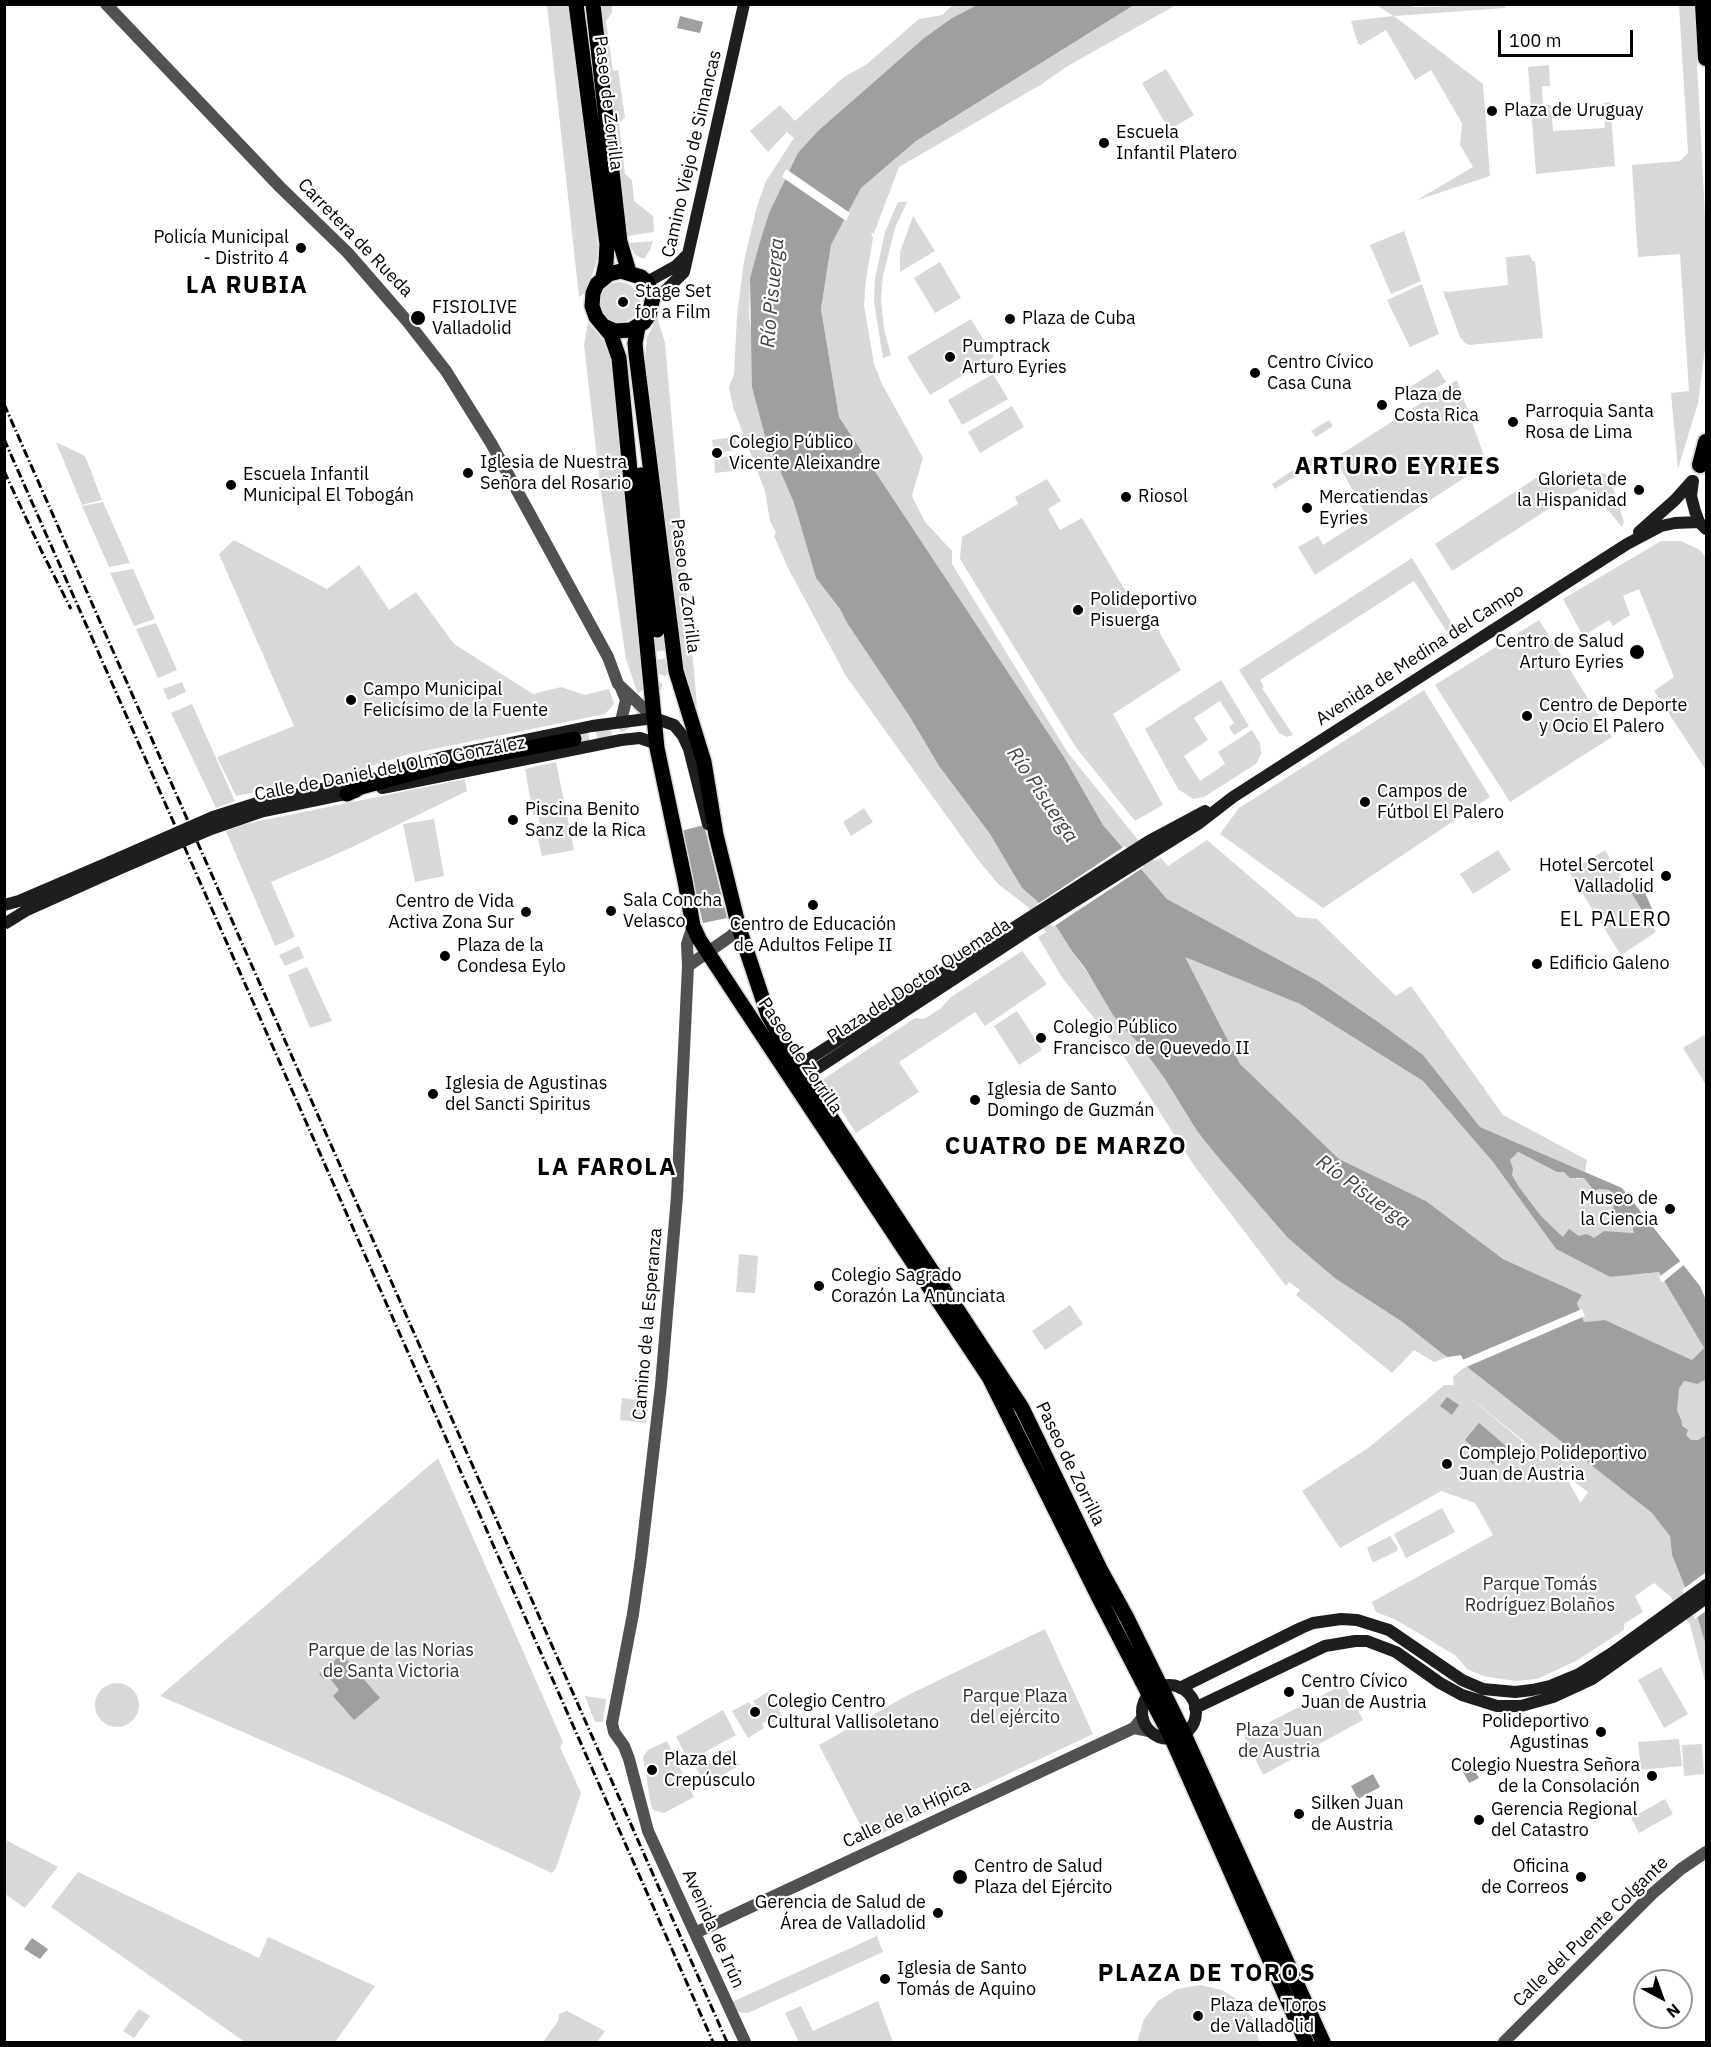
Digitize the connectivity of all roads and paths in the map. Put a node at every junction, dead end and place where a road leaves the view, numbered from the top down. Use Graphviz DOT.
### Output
graph roads {
  1 [pos="106,4"];
  2 [pos="576,4"];
  3 [pos="593,4"];
  4 [pos="744,4"];
  5 [pos="1702,4"];
  6 [pos="1707,58"];
  7 [pos="688,254"];
  8 [pos="629,272"];
  9 [pos="603,277"];
  10 [pos="646,282"];
  11 [pos="653,297"];
  12 [pos="606,327"];
  13 [pos="638,327"];
  14 [pos="635,343"];
  15 [pos="1707,442"];
  16 [pos="1703,463"];
  17 [pos="1692,481"];
  18 [pos="1703,526"];
  19 [pos="1627,544"];
  20 [pos="657,630"];
  21 [pos="621,687"];
  22 [pos="654,718"];
  23 [pos="621,721"];
  24 [pos="574,739"];
  25 [pos="657,744"];
  26 [pos="347,794"];
  27 [pos="259,807"];
  28 [pos="1153,846"];
  29 [pos="112,867"];
  30 [pos="728,882"];
  31 [pos="4,905"];
  32 [pos="5,921"];
  33 [pos="693,926"];
  34 [pos="739,928"];
  35 [pos="708,952"];
  36 [pos="688,966"];
  37 [pos="798,1074"];
  38 [pos="1707,1585"];
  39 [pos="1707,1598"];
  40 [pos="1645,1636"];
  41 [pos="1180,1688"];
  42 [pos="1155,1690"];
  43 [pos="1195,1708"];
  44 [pos="1142,1718"];
  45 [pos="1134,1728"];
  46 [pos="1149,1731"];
  47 [pos="1178,1736"];
  48 [pos="648,1831"];
  49 [pos="1707,1852"];
  50 [pos="695,1933"];
  51 [pos="745,2043"];
  52 [pos="1306,2043"];
  53 [pos="1323,2043"];
  54 [pos="1504,2043"];
  1 -- 21 [label="street, Carretera de Rueda"];
  2 -- 9 [label="main road, Paseo de Zorrilla"];
  3 -- 8 [label="main road, Paseo de Zorrilla"];
  4 -- 7 [label="main road, Camino Viejo de Simancas"];
  5 -- 6 [label="highway"];
  7 -- 10 [label="main road"];
  7 -- 11 [label="main road, Camino Viejo de Simancas"];
  8 -- 9 [label="main road"];
  8 -- 10 [label="main road"];
  9 -- 12 [label="main road, Paseo de Zorrilla"];
  10 -- 11 [label="main road"];
  11 -- 13 [label="main road, Paseo de Zorrilla"];
  12 -- 13 [label="main road"];
  12 -- 22 [label="main road, Paseo de Zorrilla"];
  13 -- 14 [label="main road, Paseo de Zorrilla"];
  14 -- 20 [label="main road"];
  14 -- 30 [label="main road, Paseo de Zorrilla"];
  15 -- 16 [label="highway"];
  16 -- 17 [label="main road, Avenida de Medina del Campo"];
  17 -- 18 [label="main road"];
  17 -- 19 [label="main road, Avenida de Medina del Campo"];
  18 -- 19 [label="main road, Avenida de Medina del Campo"];
  19 -- 28 [label="main road, Avenida de Medina del Campo"];
  21 -- 22 [label="street, Carretera de Rueda"];
  21 -- 23 [label="street, Carretera de Rueda"];
  22 -- 23 [label="main road, Calle de Daniel del Olmo González"];
  22 -- 25 [label="main road, Paseo de Zorrilla"];
  22 -- 30 [label="main road, Paseo de Zorrilla"];
  23 -- 27 [label="main road, Calle de Daniel del Olmo González"];
  24 -- 26 [label="main road"];
  25 -- 26 [label="main road, Calle de Daniel del Olmo González"];
  25 -- 33 [label="main road, Paseo de Zorrilla"];
  26 -- 27 [label="main road, Calle de Daniel del Olmo González"];
  27 -- 29 [label="main road, Calle de Daniel del Olmo González, bridge"];
  28 -- 37 [label="main road, Plaza del Doctor Quemada"];
  29 -- 31 [label="main road, Calle de Daniel del Olmo González"];
  29 -- 32 [label="main road, Calle de Daniel del Olmo González"];
  30 -- 34 [label="main road, Paseo de Zorrilla"];
  33 -- 35 [label="main road, Paseo de Zorrilla"];
  33 -- 36 [label="street, Camino de la Esperanza"];
  34 -- 35 [label="street"];
  34 -- 37 [label="main road, Paseo de Zorrilla"];
  35 -- 36 [label="street"];
  35 -- 37 [label="main road, Paseo de Zorrilla"];
  36 -- 48 [label="street, Camino de la Esperanza"];
  37 -- 42 [label="main road, Paseo de Zorrilla"];
  38 -- 40 [label="main road"];
  39 -- 40 [label="main road"];
  40 -- 41 [label="main road"];
  40 -- 43 [label="main road"];
  41 -- 42 [label="main road"];
  41 -- 43 [label="main road"];
  42 -- 44 [label="main road"];
  42 -- 47 [label="main road, Paseo de Zorrilla"];
  43 -- 47 [label="main road"];
  44 -- 45 [label="street, Calle de la Hípica"];
  44 -- 46 [label="main road"];
  45 -- 46 [label="street"];
  45 -- 50 [label="street, Calle de la Hípica"];
  46 -- 47 [label="main road"];
  47 -- 52 [label="main road, Paseo de Zorrilla"];
  47 -- 53 [label="main road, Paseo de Zorrilla"];
  48 -- 50 [label="street, Avenida de Irún"];
  49 -- 54 [label="street, Calle del Puente Colgante"];
  50 -- 51 [label="street, Avenida de Irún"];
}
